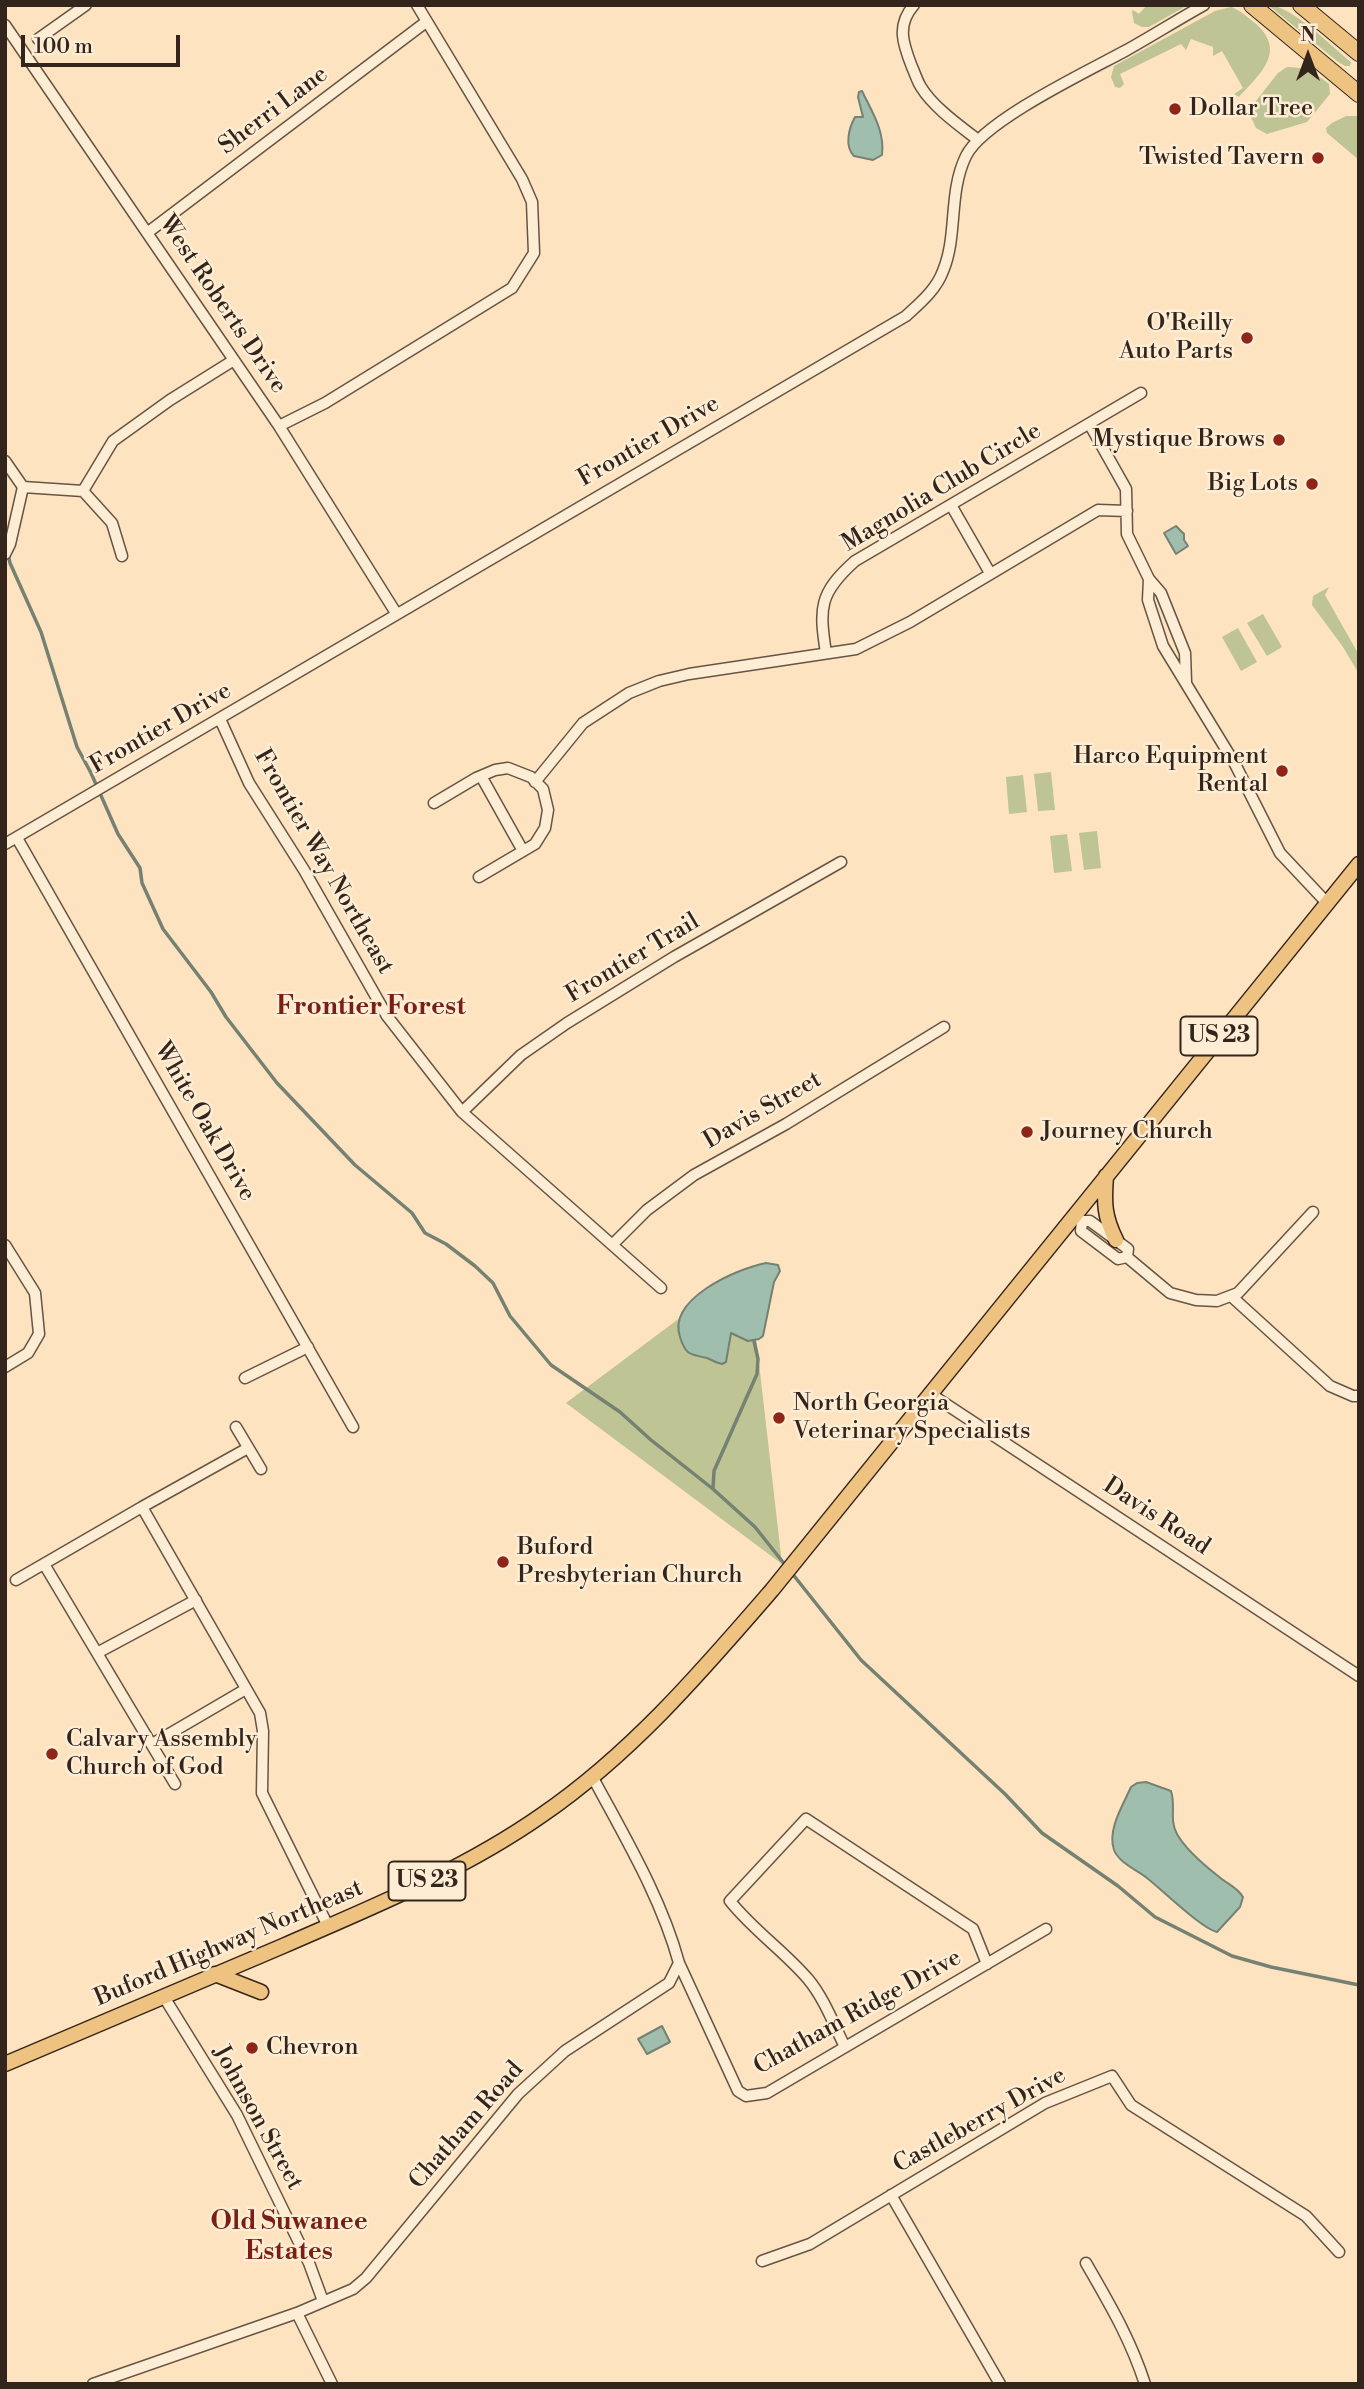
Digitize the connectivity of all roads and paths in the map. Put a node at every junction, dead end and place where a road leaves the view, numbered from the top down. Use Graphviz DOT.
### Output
graph roads {
  1 [pos="86,5"];
  2 [pos="417,5"];
  3 [pos="914,5"];
  4 [pos="1204,5"];
  5 [pos="1252,5"];
  6 [pos="1301,5"];
  7 [pos="1312,5"];
  8 [pos="426,22"];
  9 [pos="1321,22"];
  10 [pos="5,25"];
  11 [pos="38,39"];
  12 [pos="1359,52"];
  13 [pos="1359,94"];
  14 [pos="978,140"];
  15 [pos="147,233"];
  16 [pos="234,360"];
  17 [pos="1141,393"];
  18 [pos="1090,425"];
  19 [pos="279,426"];
  20 [pos="5,461"];
  21 [pos="23,487"];
  22 [pos="83,491"];
  23 [pos="951,505"];
  24 [pos="1127,511"];
  25 [pos="8,549"];
  26 [pos="122,555"];
  27 [pos="990,573"];
  28 [pos="1149,579"];
  29 [pos="396,613"];
  30 [pos="1174,624"];
  31 [pos="1158,629"];
  32 [pos="826,653"];
  33 [pos="1186,682"];
  34 [pos="220,719"];
  35 [pos="481,776"];
  36 [pos="536,782"];
  37 [pos="434,803"];
  38 [pos="17,838"];
  39 [pos="5,844"];
  40 [pos="523,851"];
  41 [pos="841,862"];
  42 [pos="1359,864"];
  43 [pos="479,877"];
  44 [pos="1327,903"];
  45 [pos="944,1027"];
  46 [pos="461,1112"];
  47 [pos="1106,1176"];
  48 [pos="1313,1212"];
  49 [pos="1078,1218"];
  50 [pos="1116,1240"];
  51 [pos="5,1244"];
  52 [pos="613,1244"];
  53 [pos="1126,1257"];
  54 [pos="661,1287"];
  55 [pos="1231,1296"];
  56 [pos="308,1347"];
  57 [pos="5,1367"];
  58 [pos="245,1378"];
  59 [pos="929,1393"];
  60 [pos="1359,1396"];
  61 [pos="236,1427"];
  62 [pos="353,1427"];
  63 [pos="248,1448"];
  64 [pos="261,1469"];
  65 [pos="142,1507"];
  66 [pos="44,1564"];
  67 [pos="16,1580"];
  68 [pos="196,1600"];
  69 [pos="97,1653"];
  70 [pos="1359,1676"];
  71 [pos="246,1689"];
  72 [pos="152,1744"];
  73 [pos="592,1776"];
  74 [pos="175,1784"];
  75 [pos="328,1926"];
  76 [pos="1046,1929"];
  77 [pos="679,1963"];
  78 [pos="987,1964"];
  79 [pos="215,1974"];
  80 [pos="261,1993"];
  81 [pos="164,1997"];
  82 [pos="845,2047"];
  83 [pos="5,2064"];
  84 [pos="891,2195"];
  85 [pos="1339,2252"];
  86 [pos="762,2262"];
  87 [pos="1086,2263"];
  88 [pos="323,2301"];
  89 [pos="297,2313"];
  90 [pos="93,2384"];
  91 [pos="332,2384"];
  92 [pos="1000,2384"];
  93 [pos="1145,2384"];
  1 -- 11 [label="street"];
  2 -- 8 [label="street"];
  3 -- 14 [label="street"];
  4 -- 14 [label="street, Frontier Drive"];
  5 -- 13 [label="highway"];
  6 -- 9 [label="highway"];
  7 -- 9 [label="highway"];
  8 -- 15 [label="street, Sherri Lane"];
  8 -- 19 [label="street"];
  9 -- 12 [label="highway"];
  10 -- 15 [label="street, West Roberts Drive"];
  14 -- 29 [label="street, Frontier Drive"];
  15 -- 16 [label="street, West Roberts Drive"];
  16 -- 19 [label="street, West Roberts Drive"];
  16 -- 22 [label="street"];
  17 -- 18 [label="street, Magnolia Club Circle"];
  18 -- 23 [label="street, Magnolia Club Circle"];
  18 -- 24 [label="street"];
  19 -- 29 [label="street, West Roberts Drive"];
  20 -- 21 [label="street"];
  21 -- 22 [label="street"];
  21 -- 25 [label="street"];
  22 -- 26 [label="street"];
  23 -- 27 [label="street"];
  23 -- 32 [label="street, Magnolia Club Circle"];
  24 -- 27 [label="street"];
  24 -- 28 [label="street"];
  27 -- 32 [label="street"];
  28 -- 30 [label="street"];
  28 -- 31 [label="street"];
  29 -- 34 [label="street, Frontier Drive"];
  30 -- 31 [label="street"];
  30 -- 33 [label="street"];
  31 -- 33 [label="street"];
  32 -- 36 [label="street"];
  33 -- 44 [label="street"];
  34 -- 38 [label="street, Frontier Drive"];
  34 -- 46 [label="street, Frontier Way Northeast"];
  35 -- 36 [label="street"];
  35 -- 37 [label="street"];
  35 -- 40 [label="street"];
  36 -- 40 [label="street"];
  38 -- 39 [label="street, Frontier Drive"];
  38 -- 56 [label="street, White Oak Drive"];
  40 -- 43 [label="street"];
  41 -- 46 [label="street, Frontier Trail"];
  42 -- 44 [label="main road, Buford Highway Northeast / US 23"];
  44 -- 47 [label="main road, Buford Highway Northeast / US 23"];
  45 -- 52 [label="street, Davis Street"];
  46 -- 52 [label="street, Frontier Way Northeast"];
  47 -- 49 [label="main road, Buford Highway Northeast / US 23"];
  47 -- 50 [label="main road"];
  48 -- 55 [label="street"];
  49 -- 50 [label="street"];
  49 -- 53 [label="street"];
  49 -- 59 [label="main road, Buford Highway Northeast / US 23"];
  50 -- 53 [label="street"];
  51 -- 57 [label="street"];
  52 -- 54 [label="street, Frontier Way Northeast"];
  53 -- 55 [label="street"];
  55 -- 60 [label="street"];
  56 -- 58 [label="street"];
  56 -- 62 [label="street, White Oak Drive"];
  59 -- 70 [label="street, Davis Road"];
  59 -- 73 [label="main road, Buford Highway Northeast / US 23"];
  61 -- 63 [label="street"];
  63 -- 64 [label="street"];
  63 -- 65 [label="street"];
  65 -- 66 [label="street"];
  65 -- 68 [label="street"];
  66 -- 67 [label="street"];
  66 -- 69 [label="street"];
  68 -- 69 [label="street"];
  68 -- 71 [label="street"];
  69 -- 72 [label="street"];
  71 -- 72 [label="street"];
  71 -- 75 [label="street"];
  72 -- 74 [label="street"];
  73 -- 75 [label="main road, Buford Highway Northeast / US 23"];
  73 -- 77 [label="street"];
  75 -- 79 [label="main road, Buford Highway Northeast / US 23"];
  76 -- 78 [label="street, Chatham Ridge Drive"];
  77 -- 82 [label="street, Chatham Ridge Drive"];
  77 -- 88 [label="street, Chatham Road"];
  78 -- 82 [label="street, Chatham Ridge Drive"];
  78 -- 82 [label="street"];
  79 -- 80 [label="main road"];
  79 -- 81 [label="main road, Buford Highway Northeast / US 23"];
  81 -- 83 [label="main road, Buford Highway Northeast / US 23"];
  81 -- 88 [label="street, Johnson Street"];
  84 -- 85 [label="street, Castleberry Drive"];
  84 -- 86 [label="street, Castleberry Drive"];
  84 -- 92 [label="street"];
  87 -- 93 [label="street"];
  88 -- 89 [label="street, Chatham Road"];
  89 -- 90 [label="street, Chatham Road"];
  89 -- 91 [label="street"];
}
